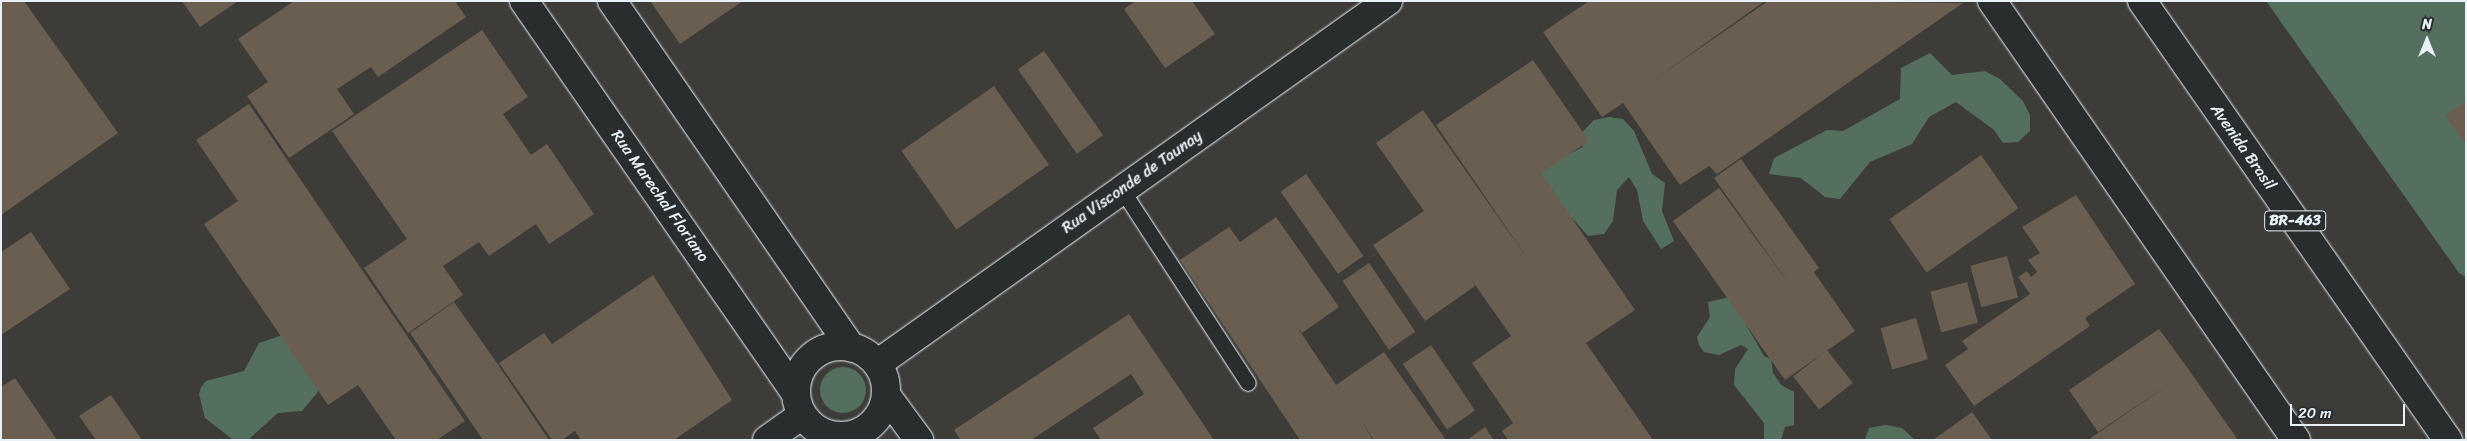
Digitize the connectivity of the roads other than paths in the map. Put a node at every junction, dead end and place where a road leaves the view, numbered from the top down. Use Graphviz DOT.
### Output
graph roads {
  1 [pos="524,1"];
  2 [pos="612,1"];
  3 [pos="1388,1"];
  4 [pos="1992,1"];
  5 [pos="2142,1"];
  6 [pos="1122,190"];
  7 [pos="851,346"];
  8 [pos="877,364"];
  9 [pos="1248,383"];
  10 [pos="886,395"];
  11 [pos="799,403"];
  12 [pos="831,437"];
  13 [pos="2452,438"];
  14 [pos="767,440"];
  15 [pos="919,440"];
  16 [pos="2296,440"];
  1 -- 11 [label="main road, Rua Marechal Floriano"];
  2 -- 7 [label="main road"];
  3 -- 6 [label="main road, Rua Visconde de Taunay"];
  4 -- 16 [label="main road"];
  5 -- 13 [label="main road, Avenida Brasil / BR-463"];
  6 -- 8 [label="main road, Rua Visconde de Taunay"];
  6 -- 9 [label="lane"];
  7 -- 8 [label="main road"];
  7 -- 11 [label="main road"];
  8 -- 10 [label="main road"];
  10 -- 12 [label="main road, Rua Marechal Floriano"];
  10 -- 15 [label="main road"];
  11 -- 12 [label="main road, Rua Marechal Floriano"];
  11 -- 14 [label="main road"];
}
